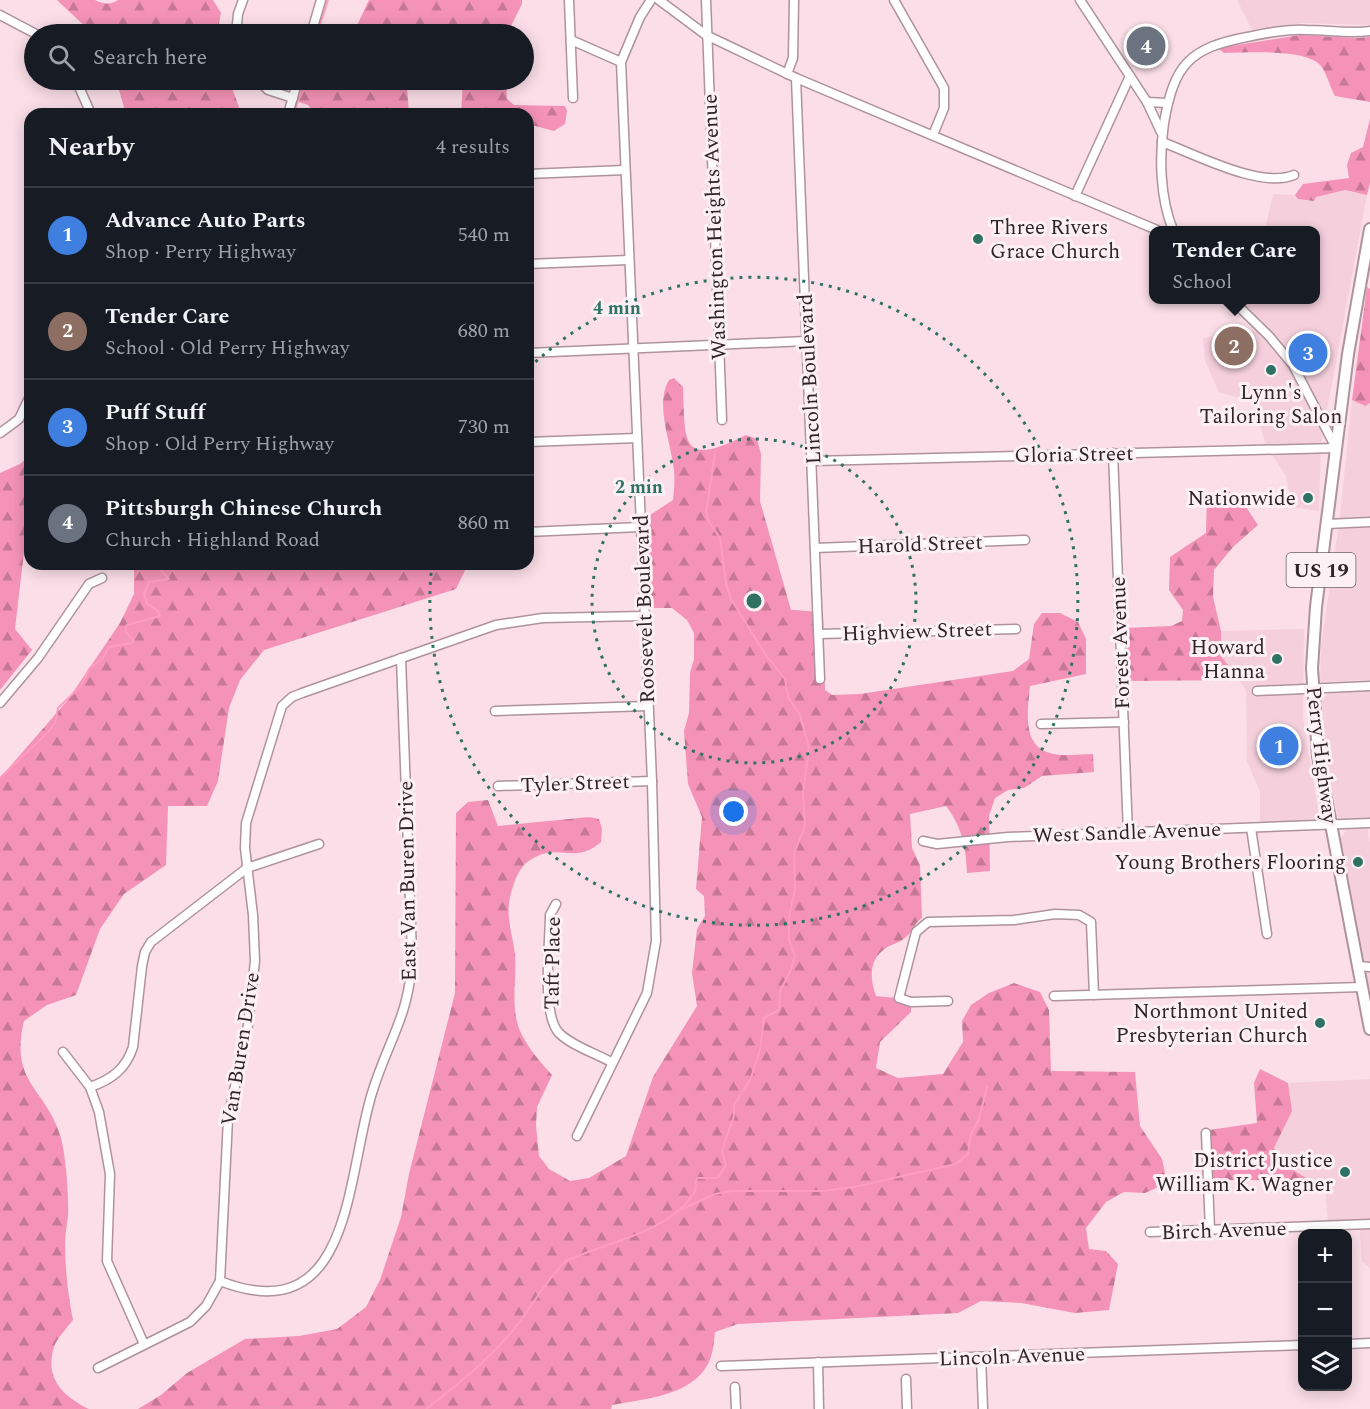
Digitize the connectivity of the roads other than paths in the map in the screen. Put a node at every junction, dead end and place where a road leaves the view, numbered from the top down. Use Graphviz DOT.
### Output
graph roads {
  1 [pos="243,0"];
  2 [pos="321,0"];
  3 [pos="569,0"];
  4 [pos="651,0"];
  5 [pos="659,0"];
  6 [pos="706,0"];
  7 [pos="794,0"];
  8 [pos="894,0"];
  9 [pos="1080,0"];
  10 [pos="0,15"];
  11 [pos="238,24"];
  12 [pos="314,24"];
  13 [pos="24,28"];
  14 [pos="1370,31"];
  15 [pos="706,35"];
  16 [pos="571,40"];
  17 [pos="621,62"];
  18 [pos="792,76"];
  19 [pos="1130,76"];
  20 [pos="80,90"];
  21 [pos="268,90"];
  22 [pos="295,90"];
  23 [pos="293,98"];
  24 [pos="573,98"];
  25 [pos="1148,102"];
  26 [pos="1168,103"];
  27 [pos="88,108"];
  28 [pos="290,108"];
  29 [pos="933,135"];
  30 [pos="1162,142"];
  31 [pos="625,170"];
  32 [pos="534,174"];
  33 [pos="1294,175"];
  34 [pos="1075,196"];
  35 [pos="1171,226"];
  36 [pos="1149,228"];
  37 [pos="1370,229"];
  38 [pos="628,260"];
  39 [pos="534,264"];
  40 [pos="1236,304"];
  41 [pos="807,340"];
  42 [pos="718,345"];
  43 [pos="634,349"];
  44 [pos="534,353"];
  45 [pos="24,408"];
  46 [pos="722,420"];
  47 [pos="0,433"];
  48 [pos="637,438"];
  49 [pos="534,442"];
  50 [pos="1336,448"];
  51 [pos="1113,453"];
  52 [pos="812,461"];
  53 [pos="1370,522"];
  54 [pos="1327,524"];
  55 [pos="640,527"];
  56 [pos="534,532"];
  57 [pos="1025,540"];
  58 [pos="815,548"];
  59 [pos="102,578"];
  60 [pos="644,615"];
  61 [pos="1016,629"];
  62 [pos="819,634"];
  63 [pos="401,658"];
  64 [pos="820,679"];
  65 [pos="1370,686"];
  66 [pos="1312,688"];
  67 [pos="1257,691"];
  68 [pos="0,703"];
  69 [pos="648,706"];
  70 [pos="495,711"];
  71 [pos="1124,722"];
  72 [pos="1041,724"];
  73 [pos="652,781"];
  74 [pos="498,786"];
  75 [pos="1370,823"];
  76 [pos="1331,825"];
  77 [pos="1251,828"];
  78 [pos="1128,833"];
  79 [pos="923,841"];
  80 [pos="320,844"];
  81 [pos="247,868"];
  82 [pos="556,904"];
  83 [pos="1267,934"];
  84 [pos="1358,966"];
  85 [pos="1370,967"];
  86 [pos="1362,987"];
  87 [pos="1094,994"];
  88 [pos="1054,996"];
  89 [pos="948,1001"];
  90 [pos="1370,1029"];
  91 [pos="63,1052"];
  92 [pos="611,1062"];
  93 [pos="90,1086"];
  94 [pos="1206,1133"];
  95 [pos="577,1136"];
  96 [pos="1370,1224"];
  97 [pos="1209,1230"];
  98 [pos="1150,1232"];
  99 [pos="220,1281"];
  100 [pos="1370,1343"];
  101 [pos="144,1344"];
  102 [pos="1352,1344"];
  103 [pos="1298,1346"];
  104 [pos="981,1357"];
  105 [pos="818,1362"];
  106 [pos="721,1366"];
  107 [pos="98,1368"];
  108 [pos="906,1378"];
  109 [pos="735,1387"];
  110 [pos="736,1409"];
  111 [pos="819,1409"];
  112 [pos="907,1409"];
  113 [pos="983,1409"];
  1 -- 11 [label="street"];
  2 -- 12 [label="street"];
  3 -- 16 [label="street"];
  4 -- 17 [label="street, Roosevelt Boulevard"];
  5 -- 15 [label="street"];
  6 -- 15 [label="street, Washington Heights Avenue"];
  7 -- 18 [label="street, Lincoln Boulevard"];
  8 -- 29 [label="street"];
  9 -- 19 [label="street"];
  10 -- 13 [label="street"];
  14 -- 26 [label="street"];
  15 -- 18 [label="street"];
  15 -- 42 [label="street, Washington Heights Avenue"];
  16 -- 17 [label="street"];
  16 -- 24 [label="street"];
  17 -- 31 [label="street, Roosevelt Boulevard"];
  18 -- 29 [label="street"];
  18 -- 41 [label="street, Lincoln Boulevard"];
  19 -- 25 [label="street"];
  19 -- 34 [label="street"];
  20 -- 27 [label="street"];
  21 -- 23 [label="street"];
  22 -- 23 [label="street"];
  23 -- 28 [label="street"];
  25 -- 26 [label="street"];
  25 -- 30 [label="street"];
  26 -- 30 [label="street"];
  29 -- 34 [label="street"];
  30 -- 33 [label="street"];
  30 -- 35 [label="street"];
  31 -- 32 [label="street"];
  31 -- 38 [label="street, Roosevelt Boulevard"];
  34 -- 36 [label="street"];
  37 -- 50 [label="main road, Perry Highway / US 19"];
  38 -- 39 [label="street"];
  38 -- 43 [label="street, Roosevelt Boulevard"];
  40 -- 50 [label="street"];
  41 -- 42 [label="street"];
  41 -- 52 [label="street, Lincoln Boulevard"];
  42 -- 43 [label="street"];
  42 -- 46 [label="street, Washington Heights Avenue"];
  43 -- 44 [label="street"];
  43 -- 48 [label="street, Roosevelt Boulevard"];
  45 -- 47 [label="street"];
  48 -- 49 [label="street"];
  48 -- 55 [label="street, Roosevelt Boulevard"];
  50 -- 51 [label="street, Gloria Street"];
  50 -- 54 [label="main road, Perry Highway / US 19"];
  51 -- 52 [label="street, Gloria Street"];
  51 -- 71 [label="street, Forest Avenue"];
  52 -- 58 [label="street, Lincoln Boulevard"];
  53 -- 54 [label="street"];
  54 -- 66 [label="main road, Perry Highway / US 19"];
  55 -- 56 [label="street"];
  55 -- 60 [label="street, Roosevelt Boulevard"];
  57 -- 58 [label="street, Harold Street"];
  58 -- 62 [label="street, Lincoln Boulevard"];
  59 -- 68 [label="street"];
  60 -- 63 [label="street, Van Buren Drive"];
  60 -- 69 [label="street, Roosevelt Boulevard"];
  61 -- 62 [label="street, Highview Street"];
  62 -- 64 [label="street, Lincoln Boulevard"];
  63 -- 81 [label="street, Van Buren Drive"];
  63 -- 99 [label="street, East Van Buren Drive"];
  65 -- 66 [label="street"];
  66 -- 67 [label="street"];
  66 -- 76 [label="main road, Perry Highway / US 19"];
  69 -- 70 [label="street"];
  69 -- 73 [label="street, Roosevelt Boulevard"];
  71 -- 72 [label="street"];
  71 -- 78 [label="street, Forest Avenue"];
  73 -- 74 [label="street, Tyler Street"];
  73 -- 92 [label="street, Roosevelt Boulevard"];
  75 -- 76 [label="street, West Sandle Avenue"];
  76 -- 77 [label="street, West Sandle Avenue"];
  76 -- 84 [label="main road, Perry Highway / US 19"];
  77 -- 78 [label="street, West Sandle Avenue"];
  77 -- 83 [label="street"];
  78 -- 79 [label="street, West Sandle Avenue"];
  80 -- 81 [label="street"];
  81 -- 93 [label="street"];
  81 -- 99 [label="street, Van Buren Drive"];
  82 -- 92 [label="street, Taft Place"];
  84 -- 85 [label="street"];
  84 -- 86 [label="main road, Perry Highway / US 19"];
  86 -- 87 [label="street"];
  86 -- 90 [label="main road, Perry Highway / US 19"];
  87 -- 88 [label="street"];
  87 -- 89 [label="street"];
  91 -- 93 [label="street"];
  92 -- 95 [label="street, Roosevelt Boulevard"];
  93 -- 101 [label="street"];
  94 -- 97 [label="street"];
  96 -- 97 [label="street, Birch Avenue"];
  97 -- 98 [label="street, Birch Avenue"];
  99 -- 101 [label="street, Van Buren Drive"];
  100 -- 102 [label="street"];
  101 -- 107 [label="street"];
  103 -- 104 [label="street, Lincoln Avenue"];
  104 -- 105 [label="street, Lincoln Avenue"];
  104 -- 113 [label="street"];
  105 -- 106 [label="street, Lincoln Avenue"];
  105 -- 111 [label="street"];
  108 -- 112 [label="street"];
  109 -- 110 [label="street"];
}
